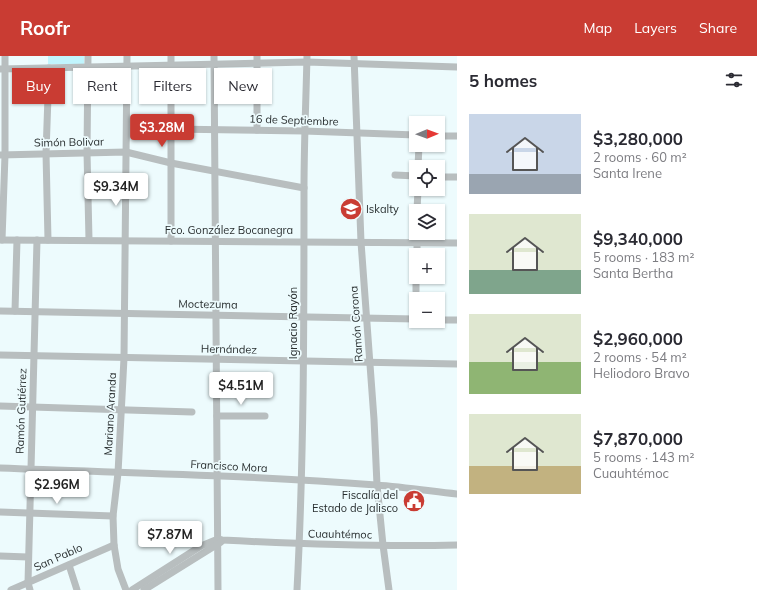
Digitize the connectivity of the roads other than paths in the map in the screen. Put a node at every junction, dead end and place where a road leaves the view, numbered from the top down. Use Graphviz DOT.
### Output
graph roads {
  1 [pos="5,56"];
  2 [pos="88,56"];
  3 [pos="127,56"];
  4 [pos="171,56"];
  5 [pos="214,56"];
  6 [pos="307,59"];
  7 [pos="258,60"];
  8 [pos="354,60"];
  9 [pos="214,64"];
  10 [pos="171,65"];
  11 [pos="126,66"];
  12 [pos="88,67"];
  13 [pos="457,67"];
  14 [pos="49,68"];
  15 [pos="2,69"];
  16 [pos="12,69"];
  17 [pos="48,104"];
  18 [pos="171,129"];
  19 [pos="214,130"];
  20 [pos="256,130"];
  21 [pos="304,131"];
  22 [pos="357,133"];
  23 [pos="409,135"];
  24 [pos="445,136"];
  25 [pos="457,136"];
  26 [pos="87,152"];
  27 [pos="126,152"];
  28 [pos="46,153"];
  29 [pos="2,155"];
  30 [pos="171,163"];
  31 [pos="215,172"];
  32 [pos="395,175"];
  33 [pos="409,176"];
  34 [pos="445,177"];
  35 [pos="457,178"];
  36 [pos="304,188"];
  37 [pos="1,240"];
  38 [pos="17,240"];
  39 [pos="37,240"];
  40 [pos="48,240"];
  41 [pos="89,240"];
  42 [pos="125,241"];
  43 [pos="171,241"];
  44 [pos="215,241"];
  45 [pos="305,242"];
  46 [pos="361,242"];
  47 [pos="417,242"];
  48 [pos="457,243"];
  49 [pos="417,248"];
  50 [pos="416,284"];
  51 [pos="416,291"];
  52 [pos="0,311"];
  53 [pos="15,311"];
  54 [pos="35,311"];
  55 [pos="125,313"];
  56 [pos="216,315"];
  57 [pos="304,317"];
  58 [pos="367,319"];
  59 [pos="409,319"];
  60 [pos="445,320"];
  61 [pos="457,320"];
  62 [pos="0,355"];
  63 [pos="34,356"];
  64 [pos="124,358"];
  65 [pos="216,360"];
  66 [pos="303,361"];
  67 [pos="370,363"];
  68 [pos="457,364"];
  69 [pos="0,406"];
  70 [pos="32,407"];
  71 [pos="120,411"];
  72 [pos="192,412"];
  73 [pos="217,416"];
  74 [pos="265,416"];
  75 [pos="0,468"];
  76 [pos="31,469"];
  77 [pos="118,473"];
  78 [pos="217,475"];
  79 [pos="300,480"];
  80 [pos="377,485"];
  81 [pos="457,494"];
  82 [pos="0,512"];
  83 [pos="30,514"];
  84 [pos="113,516"];
  85 [pos="219,541"];
  86 [pos="299,544"];
  87 [pos="114,545"];
  88 [pos="383,545"];
  89 [pos="457,545"];
  90 [pos="0,556"];
  91 [pos="28,557"];
  92 [pos="69,565"];
  93 [pos="29,586"];
  94 [pos="12,590"];
  95 [pos="77,590"];
  96 [pos="126,590"];
  97 [pos="132,590"];
  98 [pos="144,590"];
  99 [pos="218,590"];
  100 [pos="296,590"];
  101 [pos="389,590"];
  1 -- 15 [label="street"];
  2 -- 12 [label="street"];
  3 -- 11 [label="street, Mariano Aranda"];
  4 -- 10 [label="street"];
  5 -- 9 [label="street"];
  6 -- 7 [label="street"];
  6 -- 8 [label="street"];
  6 -- 21 [label="street, Ignacio Rayón"];
  7 -- 9 [label="street"];
  7 -- 20 [label="street"];
  8 -- 13 [label="street"];
  8 -- 22 [label="street, Ramón Corona"];
  9 -- 10 [label="street"];
  9 -- 19 [label="street"];
  10 -- 11 [label="street"];
  10 -- 18 [label="street"];
  11 -- 12 [label="street"];
  11 -- 27 [label="street, Mariano Aranda"];
  12 -- 14 [label="street"];
  12 -- 26 [label="street"];
  15 -- 16 [label="street"];
  15 -- 29 [label="street"];
  17 -- 28 [label="street"];
  18 -- 19 [label="street, 16 de Septiembre"];
  18 -- 30 [label="street"];
  19 -- 20 [label="street, 16 de Septiembre"];
  19 -- 31 [label="street"];
  20 -- 21 [label="street, 16 de Septiembre"];
  21 -- 22 [label="street, 16 de Septiembre"];
  21 -- 36 [label="street, Ignacio Rayón"];
  22 -- 23 [label="street, 16 de Septiembre"];
  22 -- 46 [label="street, Ramón Corona"];
  24 -- 25 [label="street"];
  26 -- 27 [label="street, Simón Bolivar"];
  26 -- 28 [label="street, Simón Bolivar"];
  26 -- 41 [label="street"];
  27 -- 30 [label="street, Simón Bolivar"];
  27 -- 42 [label="street, Mariano Aranda"];
  28 -- 29 [label="street, Simón Bolivar"];
  28 -- 40 [label="street"];
  29 -- 37 [label="street"];
  30 -- 31 [label="street, Simón Bolivar"];
  30 -- 43 [label="street"];
  31 -- 36 [label="street, Simón Bolivar"];
  31 -- 44 [label="street"];
  32 -- 33 [label="street"];
  34 -- 35 [label="street"];
  36 -- 45 [label="street, Ignacio Rayón"];
  37 -- 38 [label="street, Fco. González Bocanegra"];
  38 -- 39 [label="street, Fco. González Bocanegra"];
  38 -- 53 [label="street"];
  39 -- 40 [label="street, Fco. González Bocanegra"];
  39 -- 54 [label="street, Ramón Gutiérrez"];
  40 -- 41 [label="street, Fco. González Bocanegra"];
  41 -- 42 [label="street, Fco. González Bocanegra"];
  42 -- 43 [label="street, Fco. González Bocanegra"];
  42 -- 55 [label="street, Mariano Aranda"];
  43 -- 44 [label="street, Fco. González Bocanegra"];
  44 -- 45 [label="street, Fco. González Bocanegra"];
  44 -- 56 [label="street"];
  45 -- 46 [label="street, Fco. González Bocanegra"];
  45 -- 57 [label="street, Ignacio Rayón"];
  46 -- 47 [label="street, Fco. González Bocanegra"];
  46 -- 58 [label="street, Ramón Corona"];
  47 -- 48 [label="street, Fco. González Bocanegra"];
  47 -- 49 [label="street"];
  50 -- 51 [label="street"];
  52 -- 53 [label="street, Moctezuma"];
  53 -- 54 [label="street, Moctezuma"];
  54 -- 55 [label="street, Moctezuma"];
  54 -- 63 [label="street, Ramón Gutiérrez"];
  55 -- 56 [label="street, Moctezuma"];
  55 -- 64 [label="street, Mariano Aranda"];
  56 -- 57 [label="street, Moctezuma"];
  56 -- 65 [label="street"];
  57 -- 58 [label="street, Moctezuma"];
  57 -- 66 [label="street, Ignacio Rayón"];
  58 -- 59 [label="street, Moctezuma"];
  58 -- 67 [label="street, Ramón Corona"];
  60 -- 61 [label="street"];
  62 -- 63 [label="street, Hernández"];
  63 -- 64 [label="street, Hernández"];
  63 -- 70 [label="street, Ramón Gutiérrez"];
  64 -- 65 [label="street, Hernández"];
  64 -- 71 [label="street, Mariano Aranda"];
  65 -- 66 [label="street, Hernández"];
  65 -- 73 [label="street"];
  66 -- 67 [label="street, Hernández"];
  66 -- 79 [label="street, Ignacio Rayón"];
  67 -- 68 [label="street, Hernández"];
  67 -- 80 [label="street, Ramón Corona"];
  69 -- 70 [label="street"];
  70 -- 71 [label="street"];
  70 -- 76 [label="street, Ramón Gutiérrez"];
  71 -- 72 [label="street"];
  71 -- 77 [label="street, Mariano Aranda"];
  73 -- 74 [label="street"];
  73 -- 78 [label="street"];
  75 -- 76 [label="street, Francisco Mora"];
  76 -- 77 [label="street, Francisco Mora"];
  76 -- 83 [label="street, Ramón Gutiérrez"];
  77 -- 78 [label="street, Francisco Mora"];
  77 -- 84 [label="street, Mariano Aranda"];
  78 -- 79 [label="street, Francisco Mora"];
  78 -- 85 [label="street"];
  79 -- 80 [label="street, Francisco Mora"];
  79 -- 86 [label="street, Ignacio Rayón"];
  80 -- 81 [label="street, Francisco Mora"];
  80 -- 88 [label="street, Ramón Corona"];
  82 -- 83 [label="street"];
  83 -- 84 [label="street"];
  83 -- 91 [label="street, Ramón Gutiérrez"];
  84 -- 87 [label="street, Mariano Aranda"];
  85 -- 86 [label="street, Cuauhtémoc"];
  85 -- 97 [label="street, Cuauhtémoc"];
  85 -- 98 [label="street"];
  85 -- 99 [label="street"];
  86 -- 88 [label="street, Cuauhtémoc"];
  86 -- 100 [label="street, Ignacio Rayón"];
  87 -- 92 [label="street, San Pablo"];
  87 -- 96 [label="street, Mariano Aranda"];
  88 -- 89 [label="street, Cuauhtémoc"];
  88 -- 101 [label="street, Ramón Corona"];
  90 -- 91 [label="street"];
  91 -- 93 [label="street, Ramón Gutiérrez"];
  92 -- 93 [label="street, San Pablo"];
  92 -- 95 [label="street"];
  93 -- 94 [label="street, San Pablo"];
}
